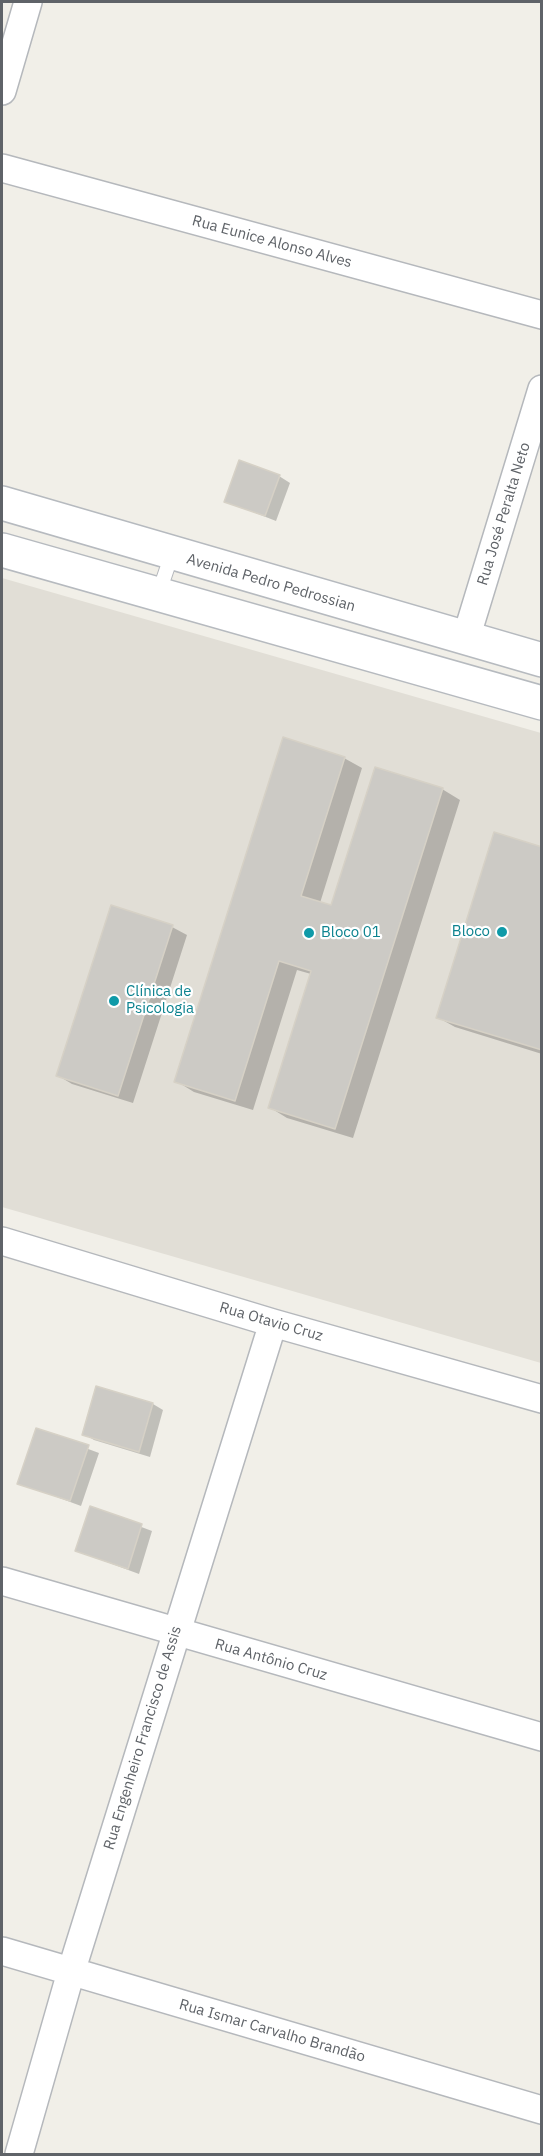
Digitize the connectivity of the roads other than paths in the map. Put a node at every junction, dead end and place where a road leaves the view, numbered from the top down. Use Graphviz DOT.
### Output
graph roads {
  1 [pos="28,2"];
  2 [pos="2,91"];
  3 [pos="2,168"];
  4 [pos="542,315"];
  5 [pos="542,389"];
  6 [pos="2,503"];
  7 [pos="2,550"];
  8 [pos="172,554"];
  9 [pos="158,596"];
  10 [pos="466,638"];
  11 [pos="542,660"];
  12 [pos="542,703"];
  13 [pos="2,1241"];
  14 [pos="273,1323"];
  15 [pos="542,1399"];
  16 [pos="2,1581"];
  17 [pos="175,1632"];
  18 [pos="542,1737"];
  19 [pos="2,1951"];
  20 [pos="71,1971"];
  21 [pos="542,2110"];
  22 [pos="19,2154"];
  1 -- 2 [label="street"];
  3 -- 4 [label="street, Rua Eunice Alonso Alves"];
  5 -- 10 [label="street, Rua José Peralta Neto"];
  6 -- 8 [label="street, Avenida Pedro Pedrossian"];
  7 -- 9 [label="street"];
  8 -- 9 [label="lane"];
  8 -- 10 [label="street, Avenida Pedro Pedrossian"];
  9 -- 12 [label="street"];
  10 -- 11 [label="street, Avenida Pedro Pedrossian"];
  13 -- 14 [label="street, Rua Otavio Cruz"];
  14 -- 15 [label="street, Rua Otavio Cruz"];
  14 -- 17 [label="street, Rua Engenheiro Francisco de Assis"];
  16 -- 17 [label="street, Rua Antônio Cruz"];
  17 -- 18 [label="street, Rua Antônio Cruz"];
  17 -- 20 [label="street, Rua Engenheiro Francisco de Assis"];
  19 -- 20 [label="street, Rua Ismar Carvalho Brandão"];
  20 -- 21 [label="street, Rua Ismar Carvalho Brandão"];
  20 -- 22 [label="street, Rua Engenheiro Francisco de Assis"];
}
